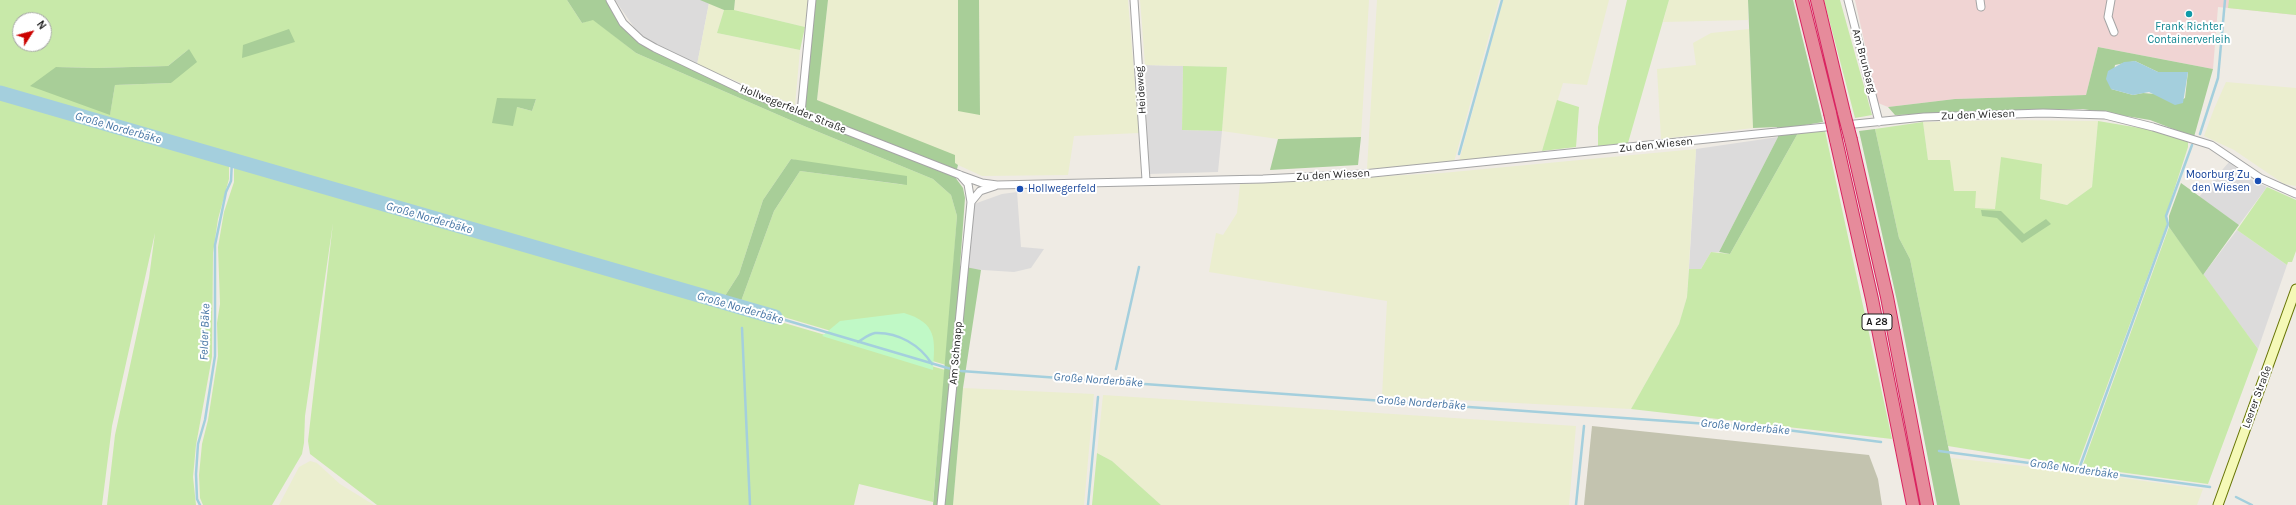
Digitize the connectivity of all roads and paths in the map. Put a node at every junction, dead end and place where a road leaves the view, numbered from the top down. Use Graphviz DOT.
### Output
graph roads {
  1 [pos="610,0"];
  2 [pos="812,0"];
  3 [pos="1134,0"];
  4 [pos="1802,0"];
  5 [pos="1816,0"];
  6 [pos="1848,0"];
  7 [pos="2111,0"];
  8 [pos="2114,32"];
  9 [pos="801,113"];
  10 [pos="1879,122"];
  11 [pos="960,175"];
  12 [pos="1146,180"];
  13 [pos="997,185"];
  14 [pos="2296,194"];
  15 [pos="971,202"];
  16 [pos="2296,289"];
  17 [pos="941,505"];
  18 [pos="1913,505"];
  19 [pos="1927,505"];
  20 [pos="2218,505"];
  1 -- 9 [label="street, Hollwegerfelder Straße"];
  2 -- 9 [label="street"];
  3 -- 12 [label="street, Heideweg"];
  4 -- 18 [label="highway, A 28, bridge"];
  5 -- 19 [label="highway, A 28, bridge"];
  6 -- 10 [label="street, Am Brunbarg"];
  7 -- 8 [label="street"];
  9 -- 11 [label="street, Hollwegerfelder Straße"];
  10 -- 12 [label="street, Zu den Wiesen"];
  10 -- 14 [label="street, Zu den Wiesen"];
  11 -- 13 [label="street, Hollwegerfelder Straße"];
  11 -- 15 [label="street, Am Schnapp"];
  12 -- 13 [label="street, Zu den Wiesen"];
  13 -- 15 [label="street"];
  15 -- 17 [label="street, Am Schnapp"];
  16 -- 20 [label="main road, Leerer Straße"];
}
